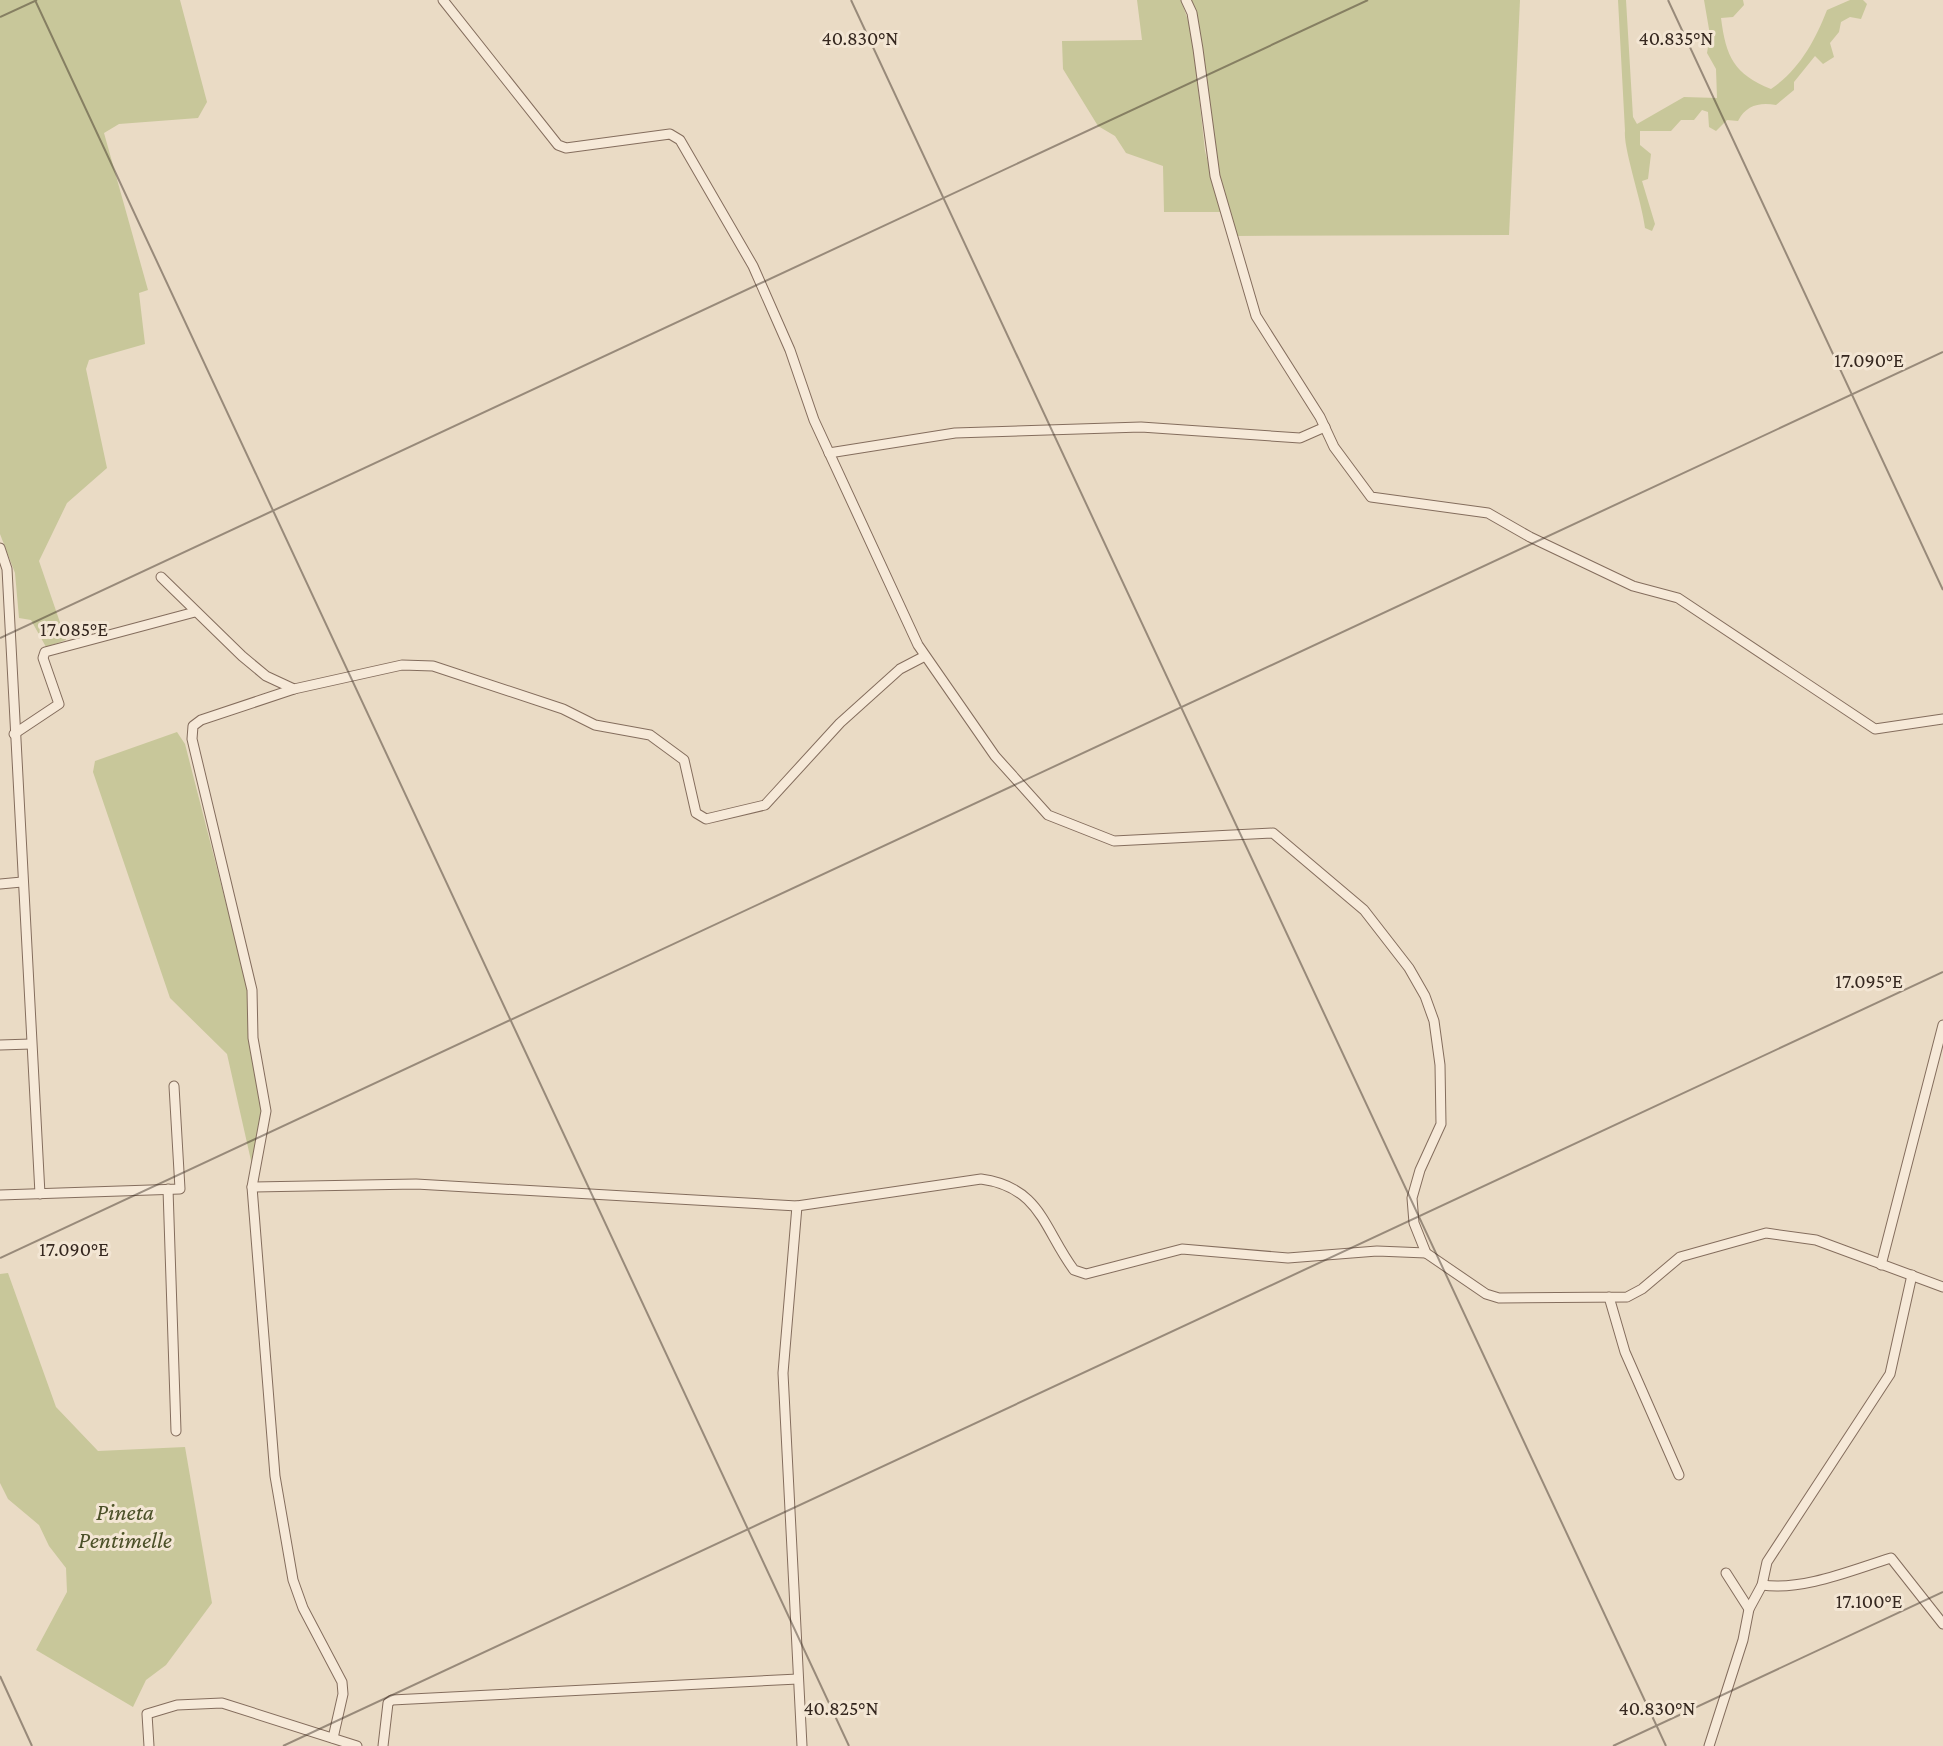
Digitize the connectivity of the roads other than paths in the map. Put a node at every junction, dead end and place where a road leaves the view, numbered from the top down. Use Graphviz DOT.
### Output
graph roads {
  1 [pos="443,0"];
  2 [pos="1186,0"];
  3 [pos="1325,427"];
  4 [pos="829,453"];
  5 [pos="0,548"];
  6 [pos="161,577"];
  7 [pos="195,612"];
  8 [pos="925,656"];
  9 [pos="294,689"];
  10 [pos="1943,719"];
  11 [pos="14,734"];
  12 [pos="22,882"];
  13 [pos="0,884"];
  14 [pos="1943,1025"];
  15 [pos="31,1044"];
  16 [pos="0,1045"];
  17 [pos="174,1086"];
  18 [pos="252,1187"];
  19 [pos="168,1189"];
  20 [pos="40,1194"];
  21 [pos="0,1195"];
  22 [pos="797,1206"];
  23 [pos="1426,1253"];
  24 [pos="1881,1265"];
  25 [pos="1912,1275"];
  26 [pos="1943,1287"];
  27 [pos="1609,1297"];
  28 [pos="176,1431"];
  29 [pos="1679,1475"];
  30 [pos="1726,1573"];
  31 [pos="1762,1585"];
  32 [pos="1749,1609"];
  33 [pos="1943,1624"];
  34 [pos="798,1679"];
  35 [pos="333,1738"];
  36 [pos="149,1746"];
  37 [pos="357,1746"];
  38 [pos="383,1746"];
  39 [pos="802,1746"];
  40 [pos="1709,1746"];
  1 -- 4 [label="street"];
  2 -- 3 [label="street"];
  3 -- 4 [label="street"];
  3 -- 10 [label="street"];
  4 -- 8 [label="street"];
  5 -- 11 [label="street"];
  6 -- 7 [label="street"];
  7 -- 9 [label="street"];
  7 -- 11 [label="street"];
  8 -- 9 [label="street"];
  8 -- 23 [label="street"];
  9 -- 18 [label="street"];
  11 -- 12 [label="street"];
  12 -- 13 [label="street"];
  12 -- 15 [label="street"];
  14 -- 24 [label="street"];
  15 -- 16 [label="street"];
  15 -- 20 [label="street"];
  17 -- 19 [label="street"];
  18 -- 22 [label="street"];
  18 -- 35 [label="street"];
  19 -- 20 [label="street"];
  19 -- 28 [label="street"];
  20 -- 21 [label="street"];
  22 -- 23 [label="street"];
  22 -- 34 [label="street"];
  23 -- 27 [label="street"];
  24 -- 25 [label="street"];
  24 -- 27 [label="street"];
  25 -- 26 [label="street"];
  25 -- 31 [label="street"];
  27 -- 29 [label="street"];
  30 -- 32 [label="street"];
  31 -- 32 [label="street"];
  31 -- 33 [label="street"];
  32 -- 40 [label="street"];
  34 -- 38 [label="street"];
  34 -- 39 [label="street"];
  35 -- 36 [label="street"];
  35 -- 37 [label="street"];
}
